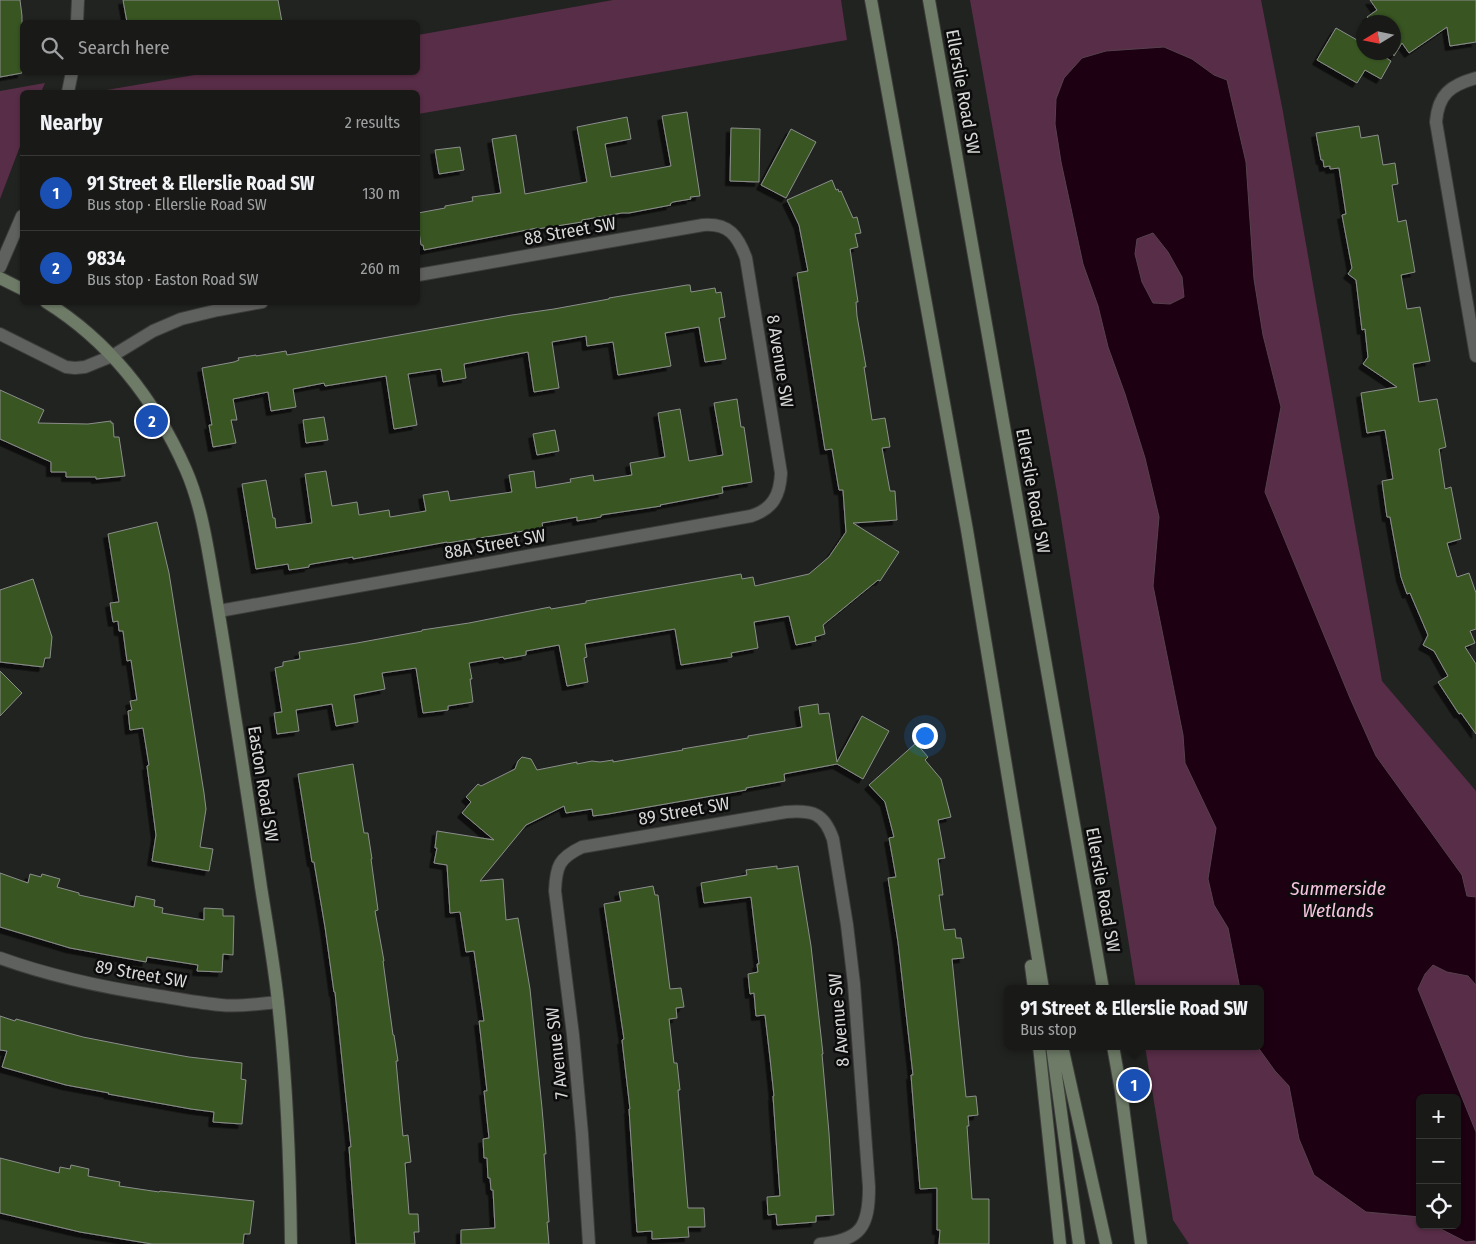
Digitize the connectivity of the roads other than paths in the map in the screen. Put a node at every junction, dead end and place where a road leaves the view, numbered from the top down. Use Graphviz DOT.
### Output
graph roads {
  1 [pos="78,0"];
  2 [pos="871,0"];
  3 [pos="929,0"];
  4 [pos="78,20"];
  5 [pos="71,75"];
  6 [pos="1476,78"];
  7 [pos="68,90"];
  8 [pos="20,221"];
  9 [pos="727,229"];
  10 [pos="0,267"];
  11 [pos="420,275"];
  12 [pos="0,278"];
  13 [pos="20,288"];
  14 [pos="50,305"];
  15 [pos="247,305"];
  16 [pos="0,334"];
  17 [pos="112,356"];
  18 [pos="1476,356"];
  19 [pos="773,502"];
  20 [pos="218,611"];
  21 [pos="816,815"];
  22 [pos="1020,852"];
  23 [pos="562,861"];
  24 [pos="0,958"];
  25 [pos="1034,985"];
  26 [pos="1042,985"];
  27 [pos="1049,985"];
  28 [pos="1102,985"];
  29 [pos="278,1002"];
  30 [pos="1039,1050"];
  31 [pos="1053,1050"];
  32 [pos="1063,1050"];
  33 [pos="1114,1050"];
  34 [pos="1139,1230"];
  35 [pos="291,1244"];
  36 [pos="588,1244"];
  37 [pos="820,1244"];
  38 [pos="1060,1244"];
  39 [pos="1079,1244"];
  40 [pos="1106,1244"];
  41 [pos="1141,1244"];
  42 [pos="1146,1244"];
  1 -- 4 [label="street"];
  2 -- 22 [label="main road"];
  3 -- 28 [label="main road, Ellerslie Road SW"];
  5 -- 7 [label="street"];
  6 -- 18 [label="street"];
  8 -- 10 [label="street"];
  9 -- 11 [label="street, 88 Street SW"];
  9 -- 19 [label="street, 8 Avenue SW"];
  12 -- 13 [label="main road"];
  14 -- 17 [label="main road, Easton Road SW"];
  15 -- 17 [label="street"];
  16 -- 17 [label="street"];
  17 -- 20 [label="main road, Easton Road SW"];
  19 -- 20 [label="street, 88A Street SW"];
  20 -- 29 [label="main road, Easton Road SW"];
  21 -- 23 [label="street, 89 Street SW"];
  21 -- 37 [label="street, 8 Avenue SW"];
  22 -- 25 [label="main road"];
  22 -- 26 [label="main road"];
  22 -- 27 [label="main road"];
  23 -- 36 [label="street, 7 Avenue SW"];
  24 -- 29 [label="street, 89 Street SW"];
  29 -- 35 [label="main road, Easton Road SW"];
  30 -- 38 [label="main road"];
  31 -- 39 [label="main road"];
  32 -- 40 [label="main road"];
  33 -- 34 [label="main road"];
  34 -- 41 [label="main road"];
  34 -- 42 [label="main road"];
}
